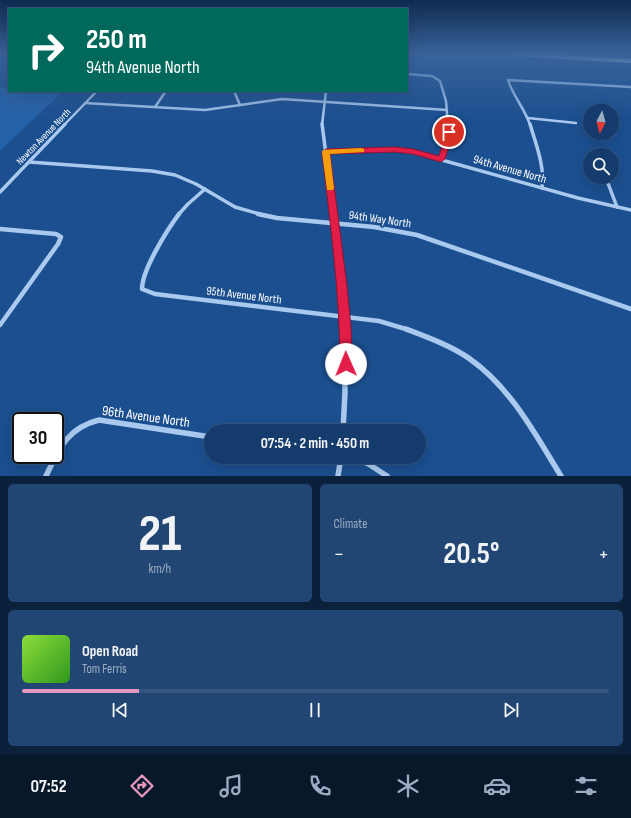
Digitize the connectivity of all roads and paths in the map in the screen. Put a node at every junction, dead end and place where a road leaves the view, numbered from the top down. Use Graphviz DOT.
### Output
graph roads {
  1 [pos="432,76"];
  2 [pos="631,87"];
  3 [pos="96,92"];
  4 [pos="165,92"];
  5 [pos="234,92"];
  6 [pos="326,92"];
  7 [pos="324,102"];
  8 [pos="85,103"];
  9 [pos="240,105"];
  10 [pos="155,107"];
  11 [pos="447,110"];
  12 [pos="528,118"];
  13 [pos="576,122"];
  14 [pos="326,152"];
  15 [pos="441,159"];
  16 [pos="28,162"];
  17 [pos="608,184"];
  18 [pos="542,188"];
  19 [pos="205,189"];
  20 [pos="0,192"];
  21 [pos="617,207"];
  22 [pos="631,210"];
  23 [pos="334,224"];
  24 [pos="0,229"];
  25 [pos="631,310"];
  26 [pos="344,317"];
  27 [pos="0,325"];
  28 [pos="343,424"];
  29 [pos="204,436"];
  30 [pos="341,464"];
  31 [pos="369,464"];
  32 [pos="46,476"];
  33 [pos="338,476"];
  34 [pos="387,476"];
  35 [pos="562,476"];
  1 -- 11 [label="street"];
  2 -- 12 [label="street"];
  3 -- 8 [label="street, Newton Avenue North"];
  4 -- 10 [label="street"];
  5 -- 9 [label="street"];
  6 -- 7 [label="street"];
  7 -- 9 [label="street"];
  7 -- 11 [label="street"];
  7 -- 14 [label="street"];
  8 -- 10 [label="street"];
  8 -- 16 [label="street, Newton Avenue North"];
  9 -- 10 [label="street"];
  11 -- 15 [label="street"];
  12 -- 13 [label="street"];
  12 -- 18 [label="street"];
  14 -- 15 [label="street, 94th Avenue North"];
  14 -- 23 [label="street"];
  15 -- 18 [label="street, 94th Avenue North"];
  16 -- 19 [label="street, 94th Way North"];
  16 -- 20 [label="street, Newton Avenue North"];
  17 -- 21 [label="street"];
  18 -- 21 [label="street, 94th Avenue North"];
  19 -- 23 [label="street, 94th Way North"];
  19 -- 26 [label="street, 95th Avenue North"];
  21 -- 22 [label="street, 94th Avenue North"];
  23 -- 25 [label="street, 94th Way North"];
  23 -- 26 [label="street"];
  24 -- 27 [label="street"];
  26 -- 28 [label="street"];
  26 -- 35 [label="street, 95th Avenue North"];
  29 -- 32 [label="street, 96th Avenue North"];
  30 -- 33 [label="street"];
  31 -- 34 [label="street"];
}
